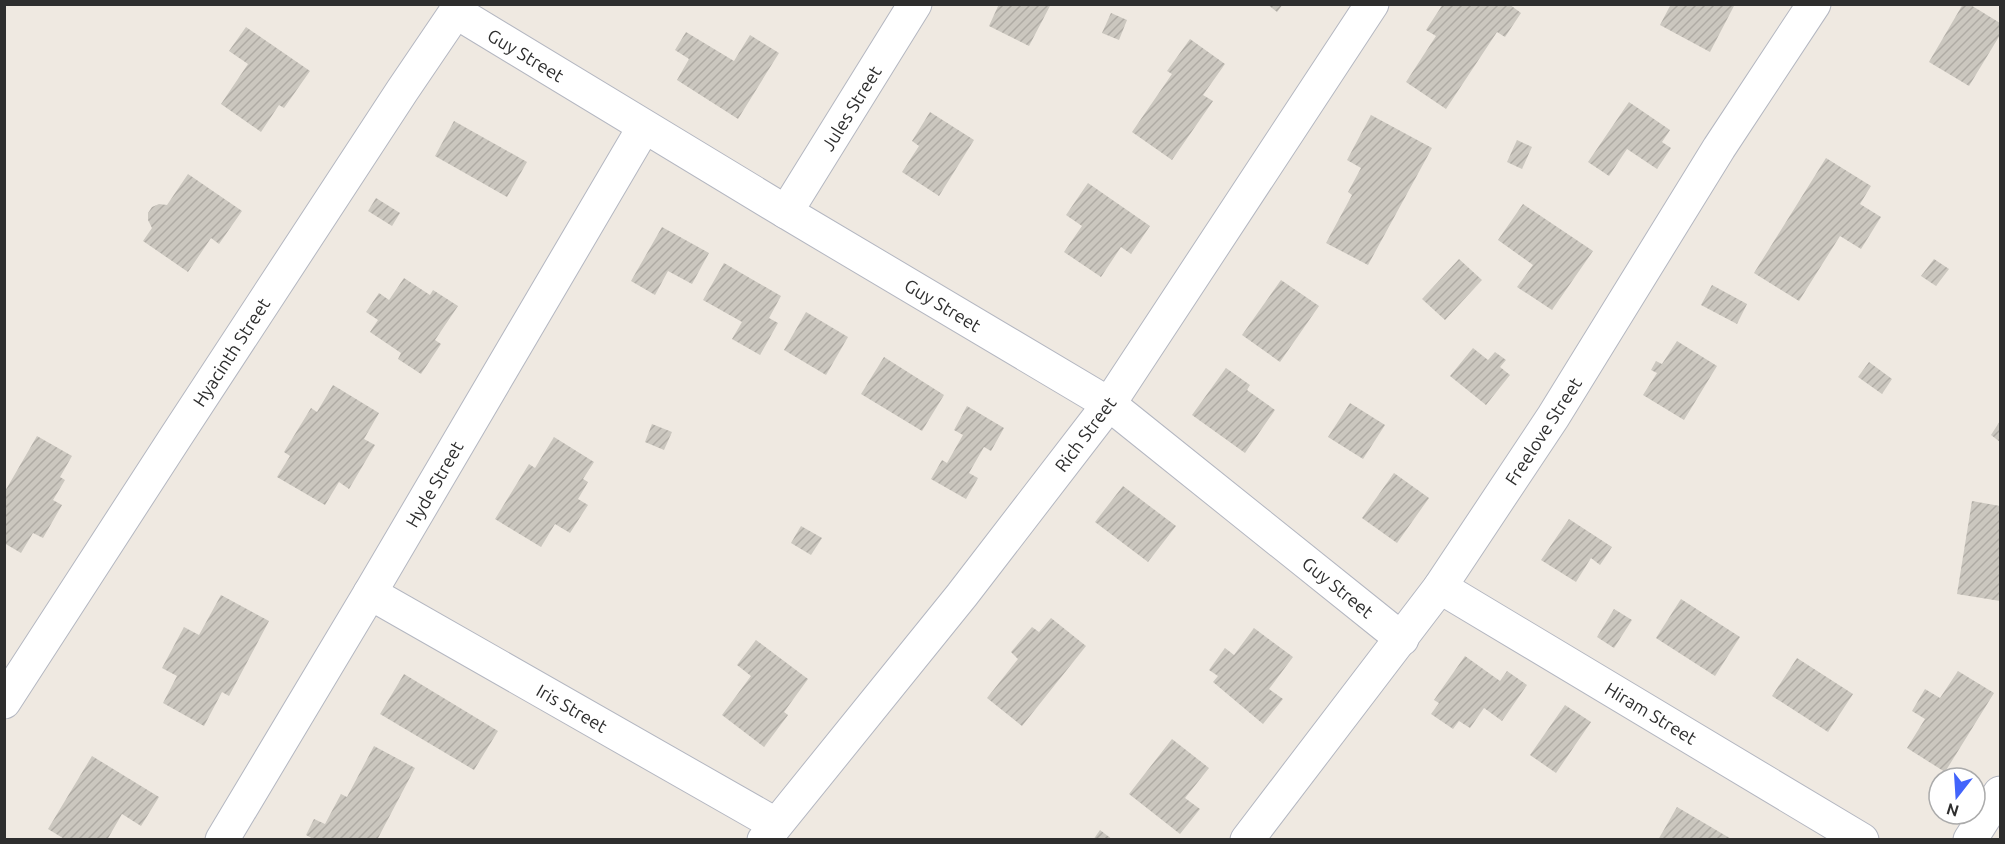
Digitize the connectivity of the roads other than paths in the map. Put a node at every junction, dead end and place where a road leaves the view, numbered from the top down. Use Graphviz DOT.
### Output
graph roads {
  1 [pos="915,4"];
  2 [pos="1372,4"];
  3 [pos="1814,4"];
  4 [pos="458,8"];
  5 [pos="644,127"];
  6 [pos="786,212"];
  7 [pos="1109,404"];
  8 [pos="1440,587"];
  9 [pos="370,593"];
  10 [pos="1402,639"];
  11 [pos="4,702"];
  12 [pos="2001,793"];
  13 [pos="769,832"];
  14 [pos="222,840"];
  15 [pos="1247,840"];
  16 [pos="1862,840"];
  17 [pos="1970,840"];
  1 -- 6 [label="street, Jules Street"];
  2 -- 7 [label="street, Rich Street"];
  3 -- 8 [label="street, Freelove Street"];
  4 -- 5 [label="street, Guy Street"];
  4 -- 11 [label="street, Hyacinth Street"];
  5 -- 6 [label="street, Guy Street"];
  5 -- 9 [label="street, Hyde Street"];
  6 -- 7 [label="street, Guy Street"];
  7 -- 10 [label="street, Guy Street"];
  7 -- 13 [label="street, Rich Street"];
  8 -- 10 [label="street, Freelove Street"];
  8 -- 16 [label="street, Hiram Street"];
  9 -- 13 [label="street, Iris Street"];
  9 -- 14 [label="street, Hyde Street"];
  10 -- 15 [label="street, Freelove Street"];
  12 -- 17 [label="street"];
}
